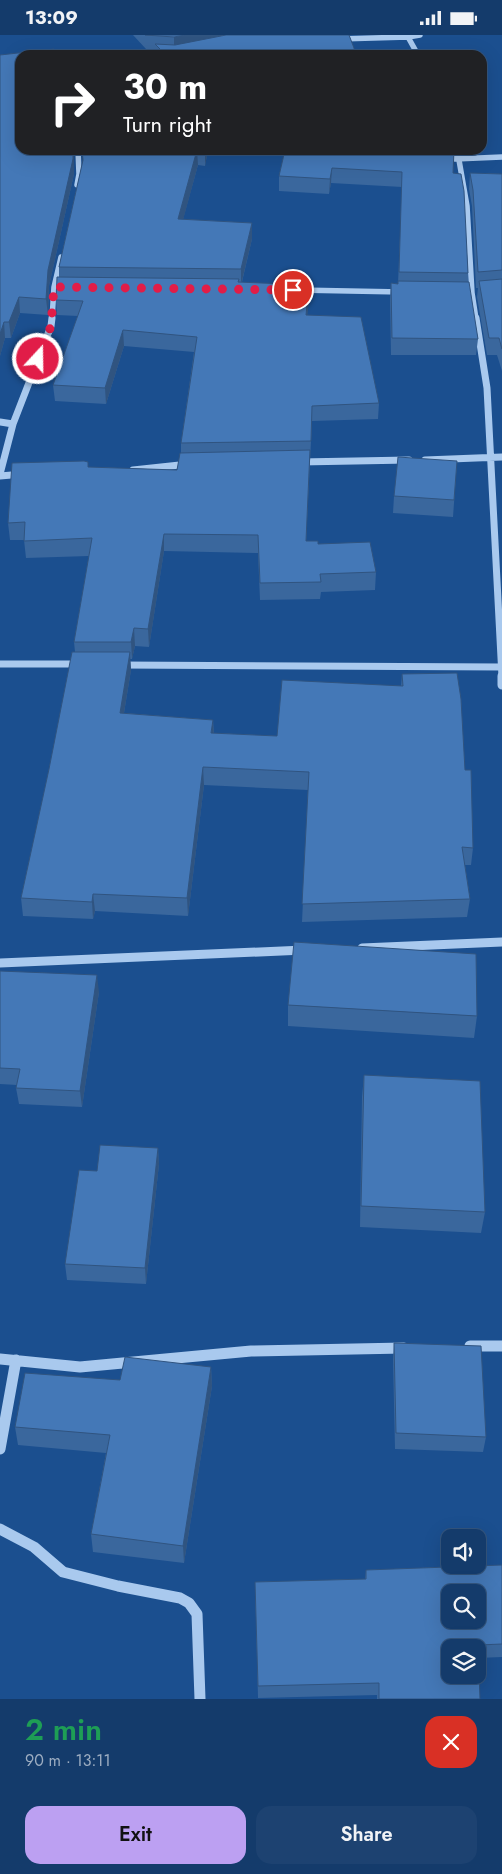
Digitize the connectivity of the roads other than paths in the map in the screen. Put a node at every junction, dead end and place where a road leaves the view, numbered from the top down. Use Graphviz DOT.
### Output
graph roads {
  1 [pos="420,35"];
  2 [pos="408,36"];
  3 [pos="337,39"];
  4 [pos="416,50"];
  5 [pos="78,155"];
  6 [pos="456,155"];
  7 [pos="502,157"];
  8 [pos="449,159"];
  9 [pos="459,160"];
  10 [pos="76,191"];
  11 [pos="62,252"];
  12 [pos="54,287"];
  13 [pos="64,287"];
  14 [pos="293,290"];
  15 [pos="412,292"];
  16 [pos="462,293"];
  17 [pos="475,293"];
  18 [pos="0,423"];
  19 [pos="13,424"];
  20 [pos="502,457"];
  21 [pos="489,458"];
  22 [pos="292,462"];
  23 [pos="196,463"];
  24 [pos="121,471"];
  25 [pos="30,473"];
  26 [pos="0,475"];
  27 [pos="0,664"];
  28 [pos="88,665"];
  29 [pos="108,665"];
  30 [pos="501,667"];
  31 [pos="502,685"];
  32 [pos="502,942"];
  33 [pos="354,948"];
  34 [pos="315,950"];
  35 [pos="0,963"];
  36 [pos="502,1345"];
  37 [pos="415,1347"];
  38 [pos="454,1347"];
  39 [pos="0,1359"];
  40 [pos="16,1360"];
  41 [pos="0,1449"];
  42 [pos="0,1529"];
  43 [pos="200,1699"];
  1 -- 2 [label="street"];
  2 -- 3 [label="street"];
  2 -- 4 [label="street"];
  5 -- 10 [label="street"];
  6 -- 9 [label="street"];
  7 -- 9 [label="street"];
  8 -- 9 [label="street"];
  9 -- 17 [label="street"];
  11 -- 12 [label="street"];
  12 -- 13 [label="street"];
  12 -- 19 [label="street"];
  14 -- 15 [label="street"];
  16 -- 17 [label="street"];
  17 -- 21 [label="street"];
  18 -- 19 [label="street"];
  19 -- 26 [label="street"];
  20 -- 21 [label="street"];
  21 -- 22 [label="street"];
  21 -- 30 [label="street"];
  23 -- 24 [label="street"];
  25 -- 26 [label="street"];
  27 -- 28 [label="street"];
  29 -- 30 [label="street"];
  30 -- 31 [label="street"];
  32 -- 33 [label="street"];
  34 -- 35 [label="street"];
  36 -- 38 [label="street"];
  37 -- 40 [label="street"];
  39 -- 40 [label="street"];
  40 -- 41 [label="street"];
  42 -- 43 [label="street"];
}
